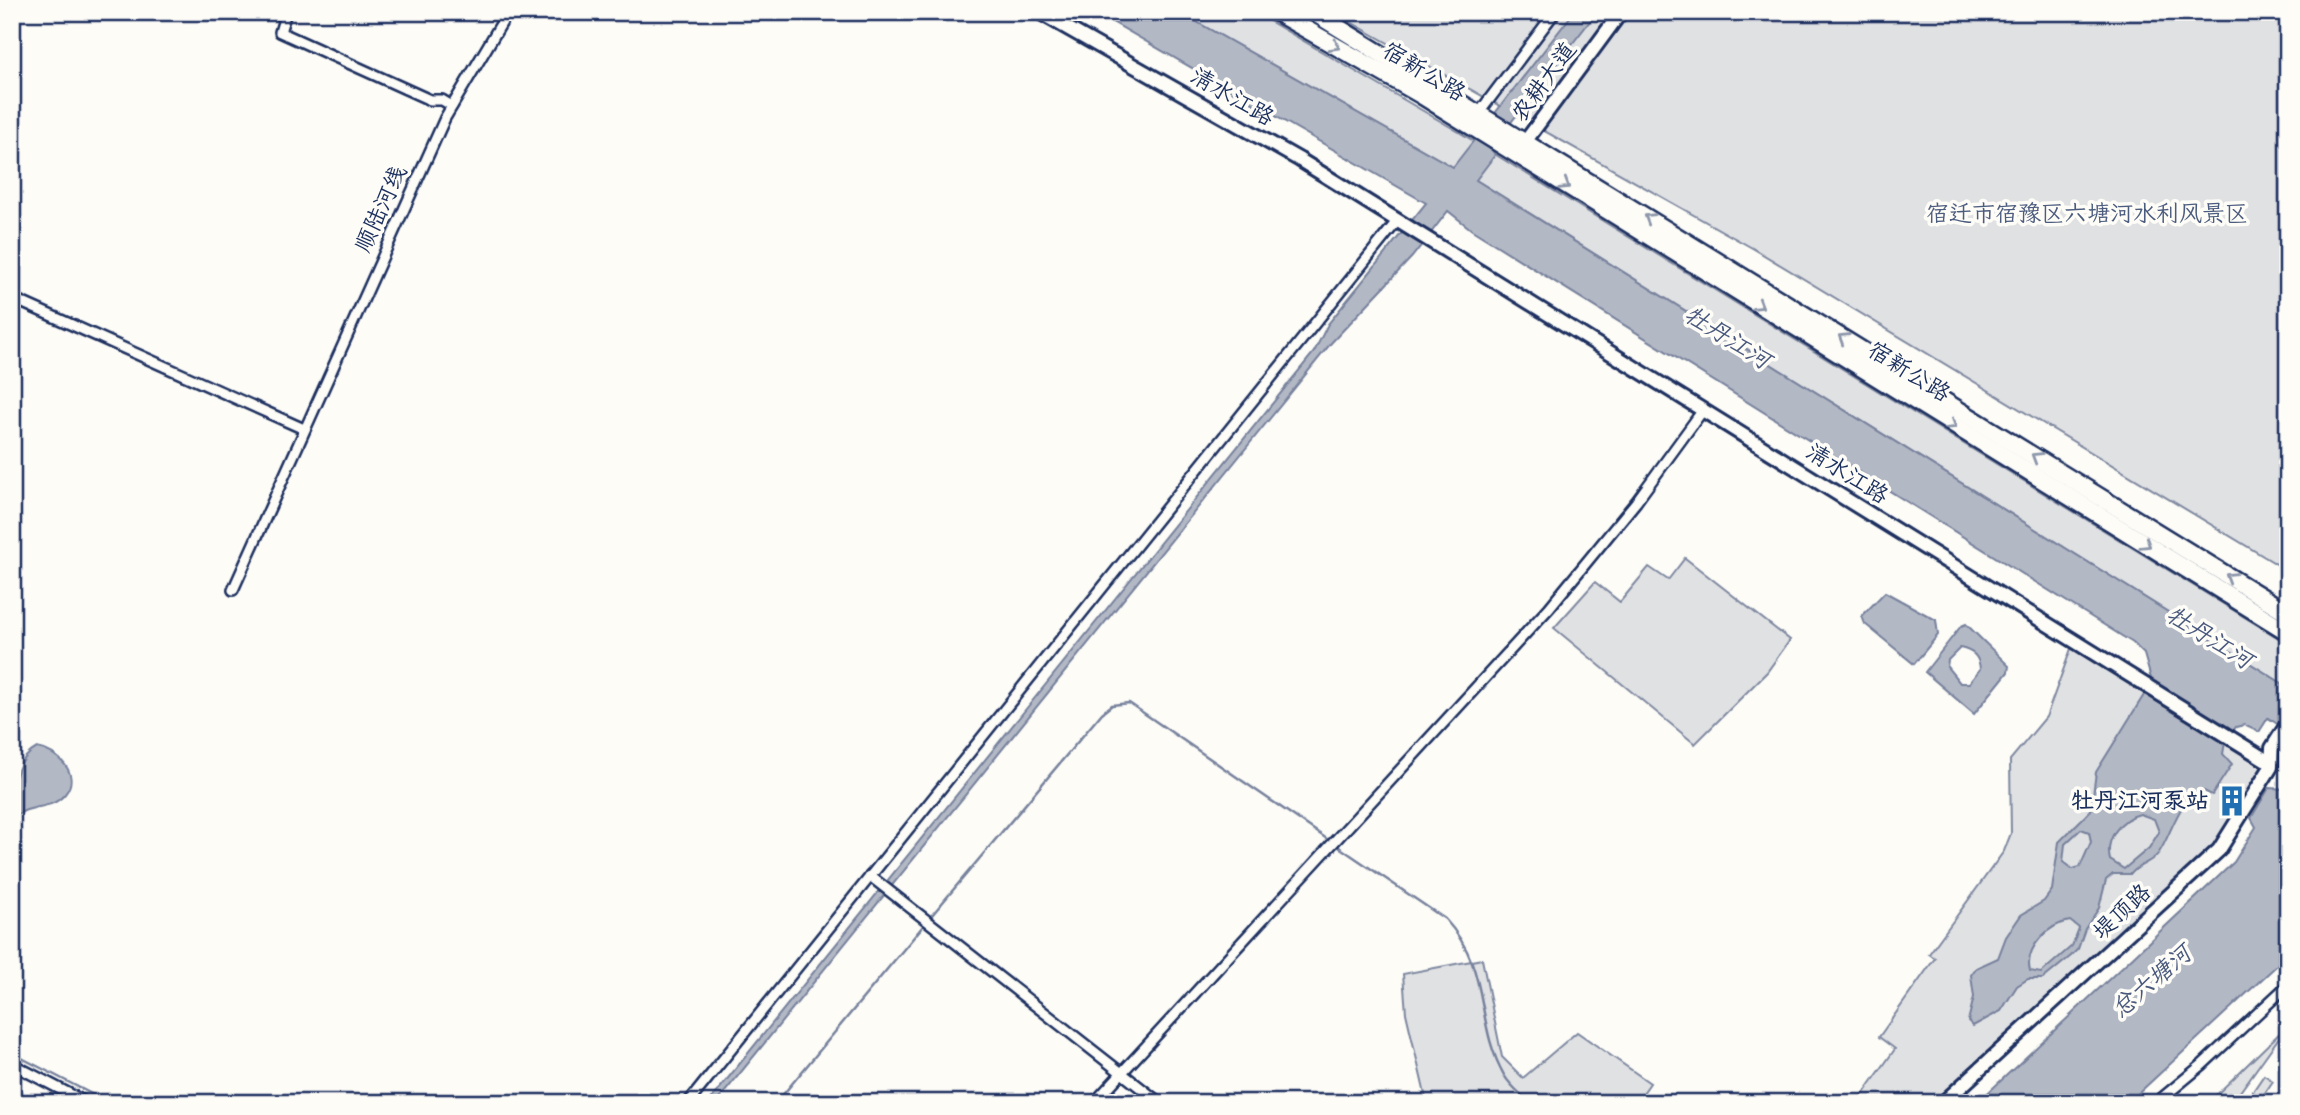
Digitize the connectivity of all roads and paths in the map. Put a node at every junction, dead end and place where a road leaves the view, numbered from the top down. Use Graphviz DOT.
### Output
graph roads {
  1 [pos="286,12"];
  2 [pos="508,12"];
  3 [pos="1039,12"];
  4 [pos="1276,12"];
  5 [pos="1313,12"];
  6 [pos="1555,12"];
  7 [pos="1621,12"];
  8 [pos="452,106"];
  9 [pos="1479,119"];
  10 [pos="1516,143"];
  11 [pos="1400,222"];
  12 [pos="12,298"];
  13 [pos="1703,410"];
  14 [pos="304,429"];
  15 [pos="233,590"];
  16 [pos="2288,612"];
  17 [pos="2288,632"];
  18 [pos="2288,723"];
  19 [pos="2271,763"];
  20 [pos="873,879"];
  21 [pos="2288,985"];
  22 [pos="12,1064"];
  23 [pos="1121,1072"];
  24 [pos="87,1103"];
  25 [pos="688,1103"];
  26 [pos="1094,1103"];
  27 [pos="1160,1103"];
  28 [pos="1943,1103"];
  29 [pos="2157,1103"];
  1 -- 8 [label="street"];
  2 -- 8 [label="street, 顺陆河线"];
  3 -- 11 [label="street, 清水江路"];
  4 -- 9 [label="highway, 宿新公路, one-way"];
  5 -- 9 [label="highway, 宿新公路"];
  6 -- 9 [label="street"];
  7 -- 10 [label="street, 农耕大道"];
  8 -- 14 [label="street, 顺陆河线"];
  9 -- 10 [label="highway"];
  16 -- 10 [label="highway, 宿新公路, one-way"];
  10 -- 17 [label="highway, 宿新公路, one-way"];
  11 -- 13 [label="street, 清水江路"];
  11 -- 20 [label="street"];
  12 -- 14 [label="street"];
  13 -- 19 [label="street, 清水江路"];
  13 -- 23 [label="street"];
  14 -- 15 [label="street, 顺陆河线"];
  18 -- 19 [label="street, 堤顶路"];
  19 -- 28 [label="street, 堤顶路"];
  20 -- 23 [label="street"];
  20 -- 25 [label="street"];
  21 -- 29 [label="street"];
  22 -- 24 [label="street"];
  23 -- 26 [label="street"];
  23 -- 27 [label="street"];
}
